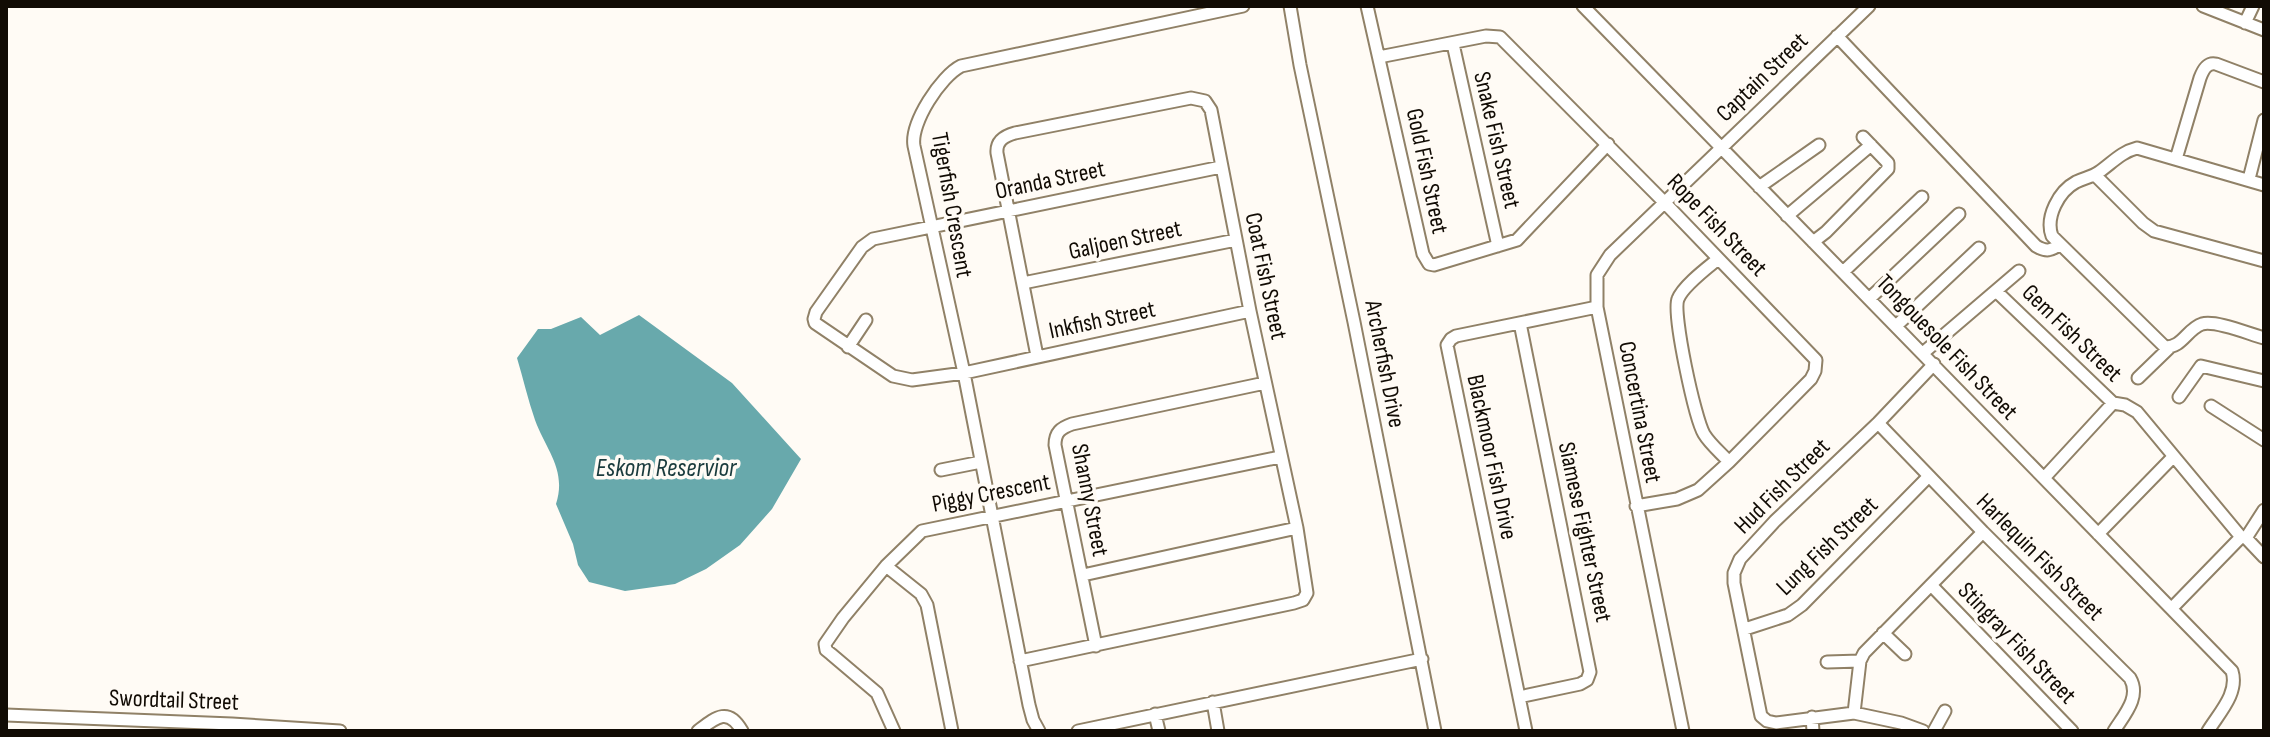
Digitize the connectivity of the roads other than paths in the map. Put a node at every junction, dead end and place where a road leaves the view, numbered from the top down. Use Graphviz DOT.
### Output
graph roads {
  1 [pos="1243,6"];
  2 [pos="1290,6"];
  3 [pos="1367,6"];
  4 [pos="1583,6"];
  5 [pos="1868,6"];
  6 [pos="2203,6"];
  7 [pos="2253,6"];
  8 [pos="2245,23"];
  9 [pos="2264,30"];
  10 [pos="1837,36"];
  11 [pos="1453,44"];
  12 [pos="1379,57"];
  13 [pos="2264,82"];
  14 [pos="2264,120"];
  15 [pos="1608,144"];
  16 [pos="1819,145"];
  17 [pos="1720,148"];
  18 [pos="2176,159"];
  19 [pos="1221,167"];
  20 [pos="2095,175"];
  21 [pos="2249,179"];
  22 [pos="2264,185"];
  23 [pos="1759,187"];
  24 [pos="1922,197"];
  25 [pos="1664,202"];
  26 [pos="1008,211"];
  27 [pos="1959,214"];
  28 [pos="1787,216"];
  29 [pos="931,227"];
  30 [pos="1236,240"];
  31 [pos="1813,242"];
  32 [pos="2060,244"];
  33 [pos="1498,246"];
  34 [pos="1979,248"];
  35 [pos="1718,259"];
  36 [pos="2264,261"];
  37 [pos="2019,271"];
  38 [pos="1843,272"];
  39 [pos="1023,283"];
  40 [pos="1996,291"];
  41 [pos="1869,299"];
  42 [pos="1597,307"];
  43 [pos="1250,311"];
  44 [pos="866,320"];
  45 [pos="1520,323"];
  46 [pos="1896,326"];
  47 [pos="2264,338"];
  48 [pos="848,347"];
  49 [pos="2172,347"];
  50 [pos="1923,353"];
  51 [pos="1037,356"];
  52 [pos="1934,364"];
  53 [pos="964,373"];
  54 [pos="2138,378"];
  55 [pos="2264,381"];
  56 [pos="1265,383"];
  57 [pos="2179,397"];
  58 [pos="2113,403"];
  59 [pos="2211,406"];
  60 [pos="1878,423"];
  61 [pos="2264,440"];
  62 [pos="1280,457"];
  63 [pos="2173,457"];
  64 [pos="981,462"];
  65 [pos="1729,462"];
  66 [pos="941,470"];
  67 [pos="1929,476"];
  68 [pos="2044,478"];
  69 [pos="1068,500"];
  70 [pos="1636,506"];
  71 [pos="2264,510"];
  72 [pos="992,517"];
  73 [pos="1297,528"];
  74 [pos="1983,532"];
  75 [pos="2098,534"];
  76 [pos="2244,537"];
  77 [pos="2264,557"];
  78 [pos="886,566"];
  79 [pos="1083,575"];
  80 [pos="1931,585"];
  81 [pos="2172,608"];
  82 [pos="1745,629"];
  83 [pos="1883,633"];
  84 [pos="1096,646"];
  85 [pos="1905,654"];
  86 [pos="1422,659"];
  87 [pos="1020,661"];
  88 [pos="1860,661"];
  89 [pos="1827,662"];
  90 [pos="1519,697"];
  91 [pos="1213,702"];
  92 [pos="1945,711"];
  93 [pos="1854,713"];
  94 [pos="1155,714"];
  95 [pos="6,715"];
  96 [pos="1812,717"];
  97 [pos="232,728"];
  98 [pos="1102,728"];
  99 [pos="336,731"];
  100 [pos="698,731"];
  101 [pos="742,731"];
  102 [pos="894,731"];
  103 [pos="952,731"];
  104 [pos="1039,731"];
  105 [pos="1078,731"];
  106 [pos="1159,731"];
  107 [pos="1218,731"];
  108 [pos="1435,731"];
  109 [pos="1526,731"];
  110 [pos="1683,731"];
  111 [pos="1813,731"];
  112 [pos="1923,731"];
  113 [pos="1934,731"];
  114 [pos="2072,731"];
  115 [pos="2114,731"];
  116 [pos="2208,731"];
  1 -- 29 [label="street, Tigerfish Crescent"];
  2 -- 86 [label="street, Archerfish Drive"];
  3 -- 12 [label="street, Gold Fish Street"];
  4 -- 17 [label="street, Tongouesole Fish Street"];
  5 -- 10 [label="street, Captain Street"];
  6 -- 8 [label="street"];
  7 -- 8 [label="street"];
  8 -- 9 [label="street"];
  10 -- 17 [label="street, Captain Street"];
  10 -- 32 [label="street"];
  11 -- 12 [label="street, Rope Fish Street"];
  11 -- 15 [label="street, Rope Fish Street"];
  11 -- 33 [label="street, Snake Fish Street"];
  12 -- 33 [label="street, Gold Fish Street"];
  13 -- 18 [label="street"];
  14 -- 21 [label="street"];
  15 -- 25 [label="street, Rope Fish Street"];
  15 -- 33 [label="street, Gold Fish Street"];
  16 -- 23 [label="street"];
  17 -- 23 [label="street, Tongouesole Fish Street"];
  17 -- 25 [label="street, Concertina Street"];
  18 -- 20 [label="street"];
  18 -- 21 [label="street"];
  19 -- 26 [label="street, Oranda Street"];
  19 -- 26 [label="street, Coat Fish Street"];
  19 -- 30 [label="street, Coat Fish Street"];
  20 -- 32 [label="street"];
  20 -- 36 [label="street"];
  21 -- 22 [label="street"];
  23 -- 28 [label="street, Tongouesole Fish Street"];
  24 -- 38 [label="street"];
  25 -- 35 [label="street, Rope Fish Street"];
  25 -- 42 [label="street, Concertina Street"];
  26 -- 29 [label="street, Oranda Street"];
  26 -- 39 [label="street, Coat Fish Street"];
  27 -- 41 [label="street"];
  28 -- 31 [label="street, Tongouesole Fish Street"];
  28 -- 31 [label="street"];
  29 -- 48 [label="street, Oranda Street"];
  29 -- 53 [label="street, Tigerfish Crescent"];
  30 -- 39 [label="street, Galjoen Street"];
  30 -- 43 [label="street, Coat Fish Street"];
  31 -- 38 [label="street, Tongouesole Fish Street"];
  32 -- 49 [label="street"];
  34 -- 46 [label="street"];
  35 -- 65 [label="street"];
  35 -- 65 [label="street, Rope Fish Street"];
  37 -- 40 [label="street"];
  38 -- 41 [label="street, Tongouesole Fish Street"];
  39 -- 51 [label="street, Coat Fish Street"];
  40 -- 50 [label="street"];
  40 -- 58 [label="street, Gem Fish Street"];
  41 -- 46 [label="street, Tongouesole Fish Street"];
  42 -- 45 [label="street, Blackmoor Fish Drive"];
  42 -- 70 [label="street, Concertina Street"];
  43 -- 51 [label="street, Inkfish Street"];
  43 -- 56 [label="street, Coat Fish Street"];
  44 -- 48 [label="street"];
  45 -- 90 [label="street, Siamese Fighter Street"];
  45 -- 90 [label="street, Blackmoor Fish Drive"];
  46 -- 50 [label="street, Tongouesole Fish Street"];
  47 -- 49 [label="street"];
  48 -- 53 [label="street, Oranda Street"];
  49 -- 54 [label="street"];
  50 -- 52 [label="street, Tongouesole Fish Street"];
  51 -- 53 [label="street, Inkfish Street"];
  52 -- 60 [label="street, Hud Fish Street"];
  52 -- 68 [label="street, Tongouesole Fish Street"];
  53 -- 64 [label="street, Tigerfish Crescent"];
  55 -- 57 [label="street"];
  56 -- 62 [label="street, Coat Fish Street"];
  56 -- 69 [label="street, Shanny Street"];
  58 -- 63 [label="street"];
  58 -- 68 [label="street, Gem Fish Street"];
  59 -- 61 [label="street"];
  60 -- 67 [label="street, Harlequin Fish Street"];
  60 -- 82 [label="street, Hud Fish Street"];
  62 -- 69 [label="street, Piggy Crescent"];
  62 -- 73 [label="street, Coat Fish Street"];
  63 -- 75 [label="street"];
  63 -- 76 [label="street"];
  64 -- 66 [label="street"];
  64 -- 72 [label="street, Tigerfish Crescent"];
  65 -- 70 [label="street, Rope Fish Street"];
  67 -- 74 [label="street, Harlequin Fish Street"];
  67 -- 82 [label="street, Lung Fish Street"];
  68 -- 75 [label="street, Tongouesole Fish Street"];
  69 -- 72 [label="street, Piggy Crescent"];
  69 -- 79 [label="street, Shanny Street"];
  70 -- 110 [label="street, Concertina Street"];
  71 -- 76 [label="street"];
  72 -- 78 [label="street, Piggy Crescent"];
  72 -- 87 [label="street, Tigerfish Crescent"];
  73 -- 79 [label="street"];
  73 -- 84 [label="street, Coat Fish Street"];
  74 -- 80 [label="street"];
  74 -- 115 [label="street, Harlequin Fish Street"];
  75 -- 81 [label="street, Tongouesole Fish Street"];
  76 -- 77 [label="street"];
  76 -- 81 [label="street"];
  78 -- 102 [label="street, Piggy Crescent"];
  78 -- 103 [label="street"];
  79 -- 84 [label="street, Shanny Street"];
  80 -- 83 [label="street"];
  80 -- 114 [label="street, Stingray Fish Street"];
  81 -- 116 [label="street, Tongouesole Fish Street"];
  82 -- 96 [label="street, Hud Fish Street"];
  83 -- 85 [label="street"];
  83 -- 88 [label="street"];
  84 -- 87 [label="street, Coat Fish Street"];
  86 -- 91 [label="street"];
  86 -- 108 [label="street, Archerfish Drive"];
  87 -- 104 [label="street, Tigerfish Crescent"];
  88 -- 89 [label="street"];
  88 -- 93 [label="street"];
  90 -- 109 [label="street, Blackmoor Fish Drive"];
  91 -- 94 [label="street"];
  91 -- 107 [label="street"];
  92 -- 113 [label="street"];
  93 -- 96 [label="street"];
  93 -- 112 [label="street"];
  94 -- 98 [label="street"];
  94 -- 106 [label="street"];
  95 -- 97 [label="street, Swordtail Street"];
  96 -- 111 [label="street"];
  97 -- 99 [label="street, Swordtail Street"];
  98 -- 105 [label="street"];
  100 -- 101 [label="street"];
}
